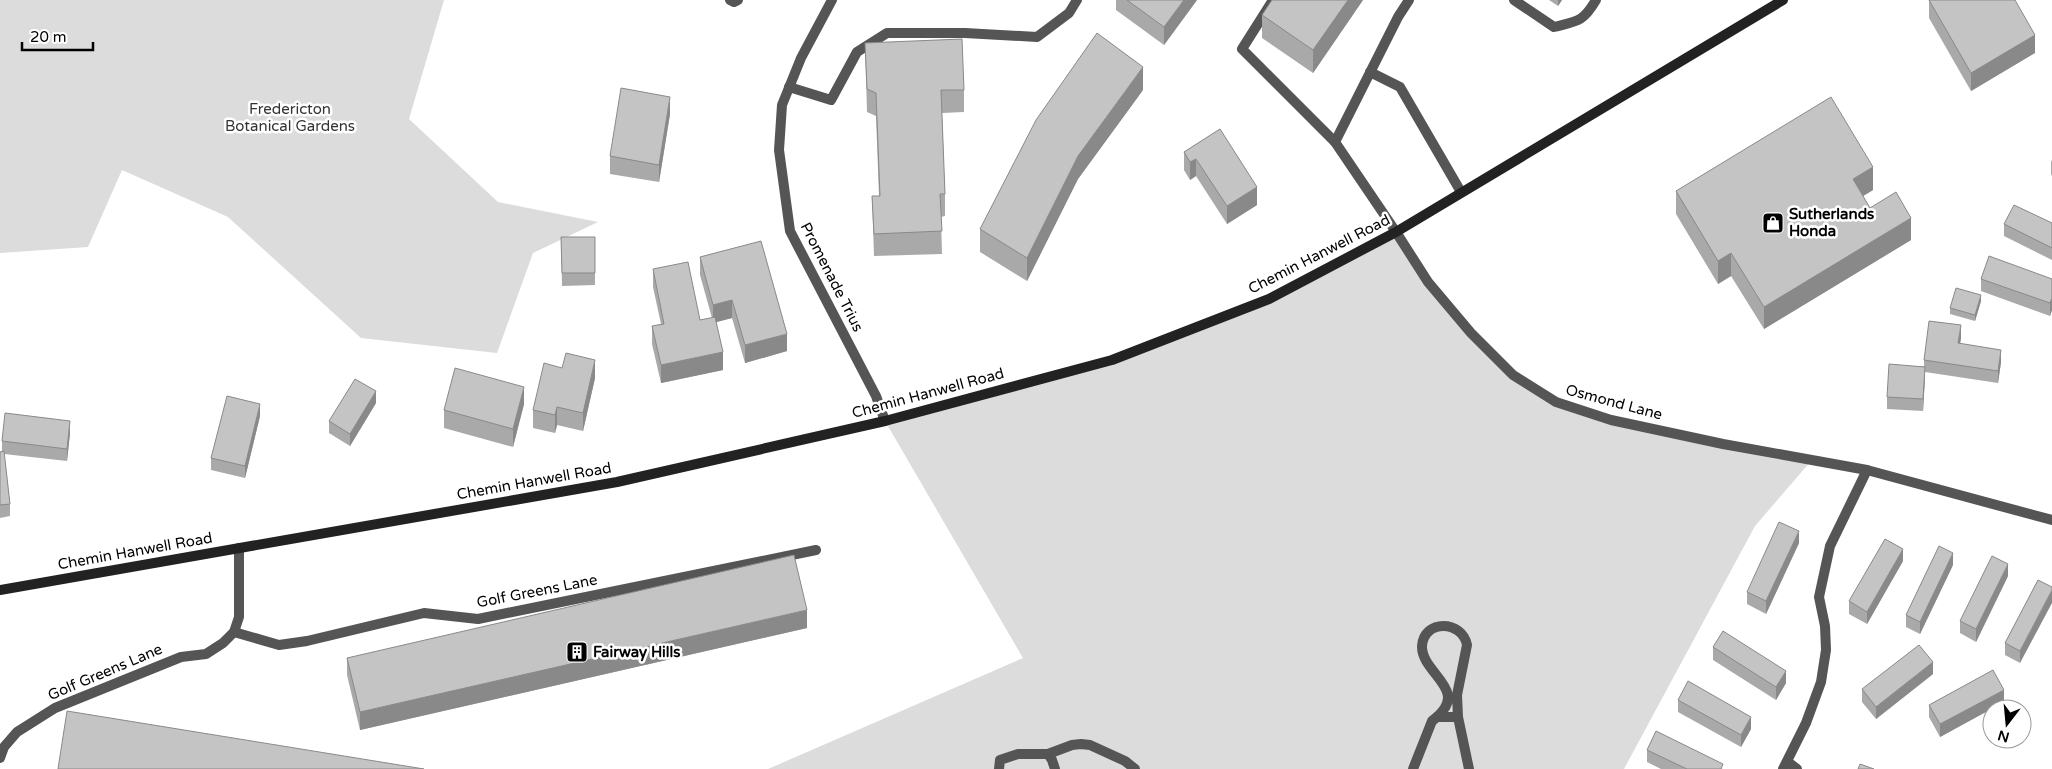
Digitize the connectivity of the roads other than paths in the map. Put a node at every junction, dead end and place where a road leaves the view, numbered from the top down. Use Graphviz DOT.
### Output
graph roads {
  1 [pos="730,0"];
  2 [pos="738,0"];
  3 [pos="832,0"];
  4 [pos="1077,0"];
  5 [pos="1273,0"];
  6 [pos="1409,0"];
  7 [pos="1514,0"];
  8 [pos="1596,0"];
  9 [pos="1782,0"];
  10 [pos="1370,72"];
  11 [pos="789,87"];
  12 [pos="1335,142"];
  13 [pos="1461,192"];
  14 [pos="1396,232"];
  15 [pos="885,421"];
  16 [pos="1867,470"];
  17 [pos="2051,517"];
  18 [pos="239,548"];
  19 [pos="816,550"];
  20 [pos="0,590"];
  21 [pos="234,632"];
  22 [pos="1438,717"];
  23 [pos="1458,717"];
  24 [pos="1048,754"];
  25 [pos="0,758"];
  26 [pos="1786,766"];
  27 [pos="999,769"];
  28 [pos="1055,769"];
  29 [pos="1135,769"];
  30 [pos="1413,769"];
  31 [pos="1469,769"];
  32 [pos="1797,769"];
  1 -- 2 [label="street"];
  3 -- 11 [label="street, Promenade Trius"];
  4 -- 11 [label="street"];
  5 -- 12 [label="street, Osmond Lane"];
  6 -- 10 [label="street"];
  7 -- 8 [label="street"];
  9 -- 13 [label="main road, Chemin Hanwell Road"];
  10 -- 12 [label="street"];
  10 -- 13 [label="street"];
  11 -- 15 [label="street, Promenade Trius"];
  12 -- 14 [label="street, Osmond Lane"];
  13 -- 14 [label="main road, Chemin Hanwell Road"];
  14 -- 15 [label="main road, Chemin Hanwell Road"];
  14 -- 16 [label="street, Osmond Lane"];
  15 -- 18 [label="main road, Chemin Hanwell Road"];
  16 -- 17 [label="street, Osmond Lane"];
  16 -- 26 [label="street"];
  18 -- 20 [label="main road, Chemin Hanwell Road"];
  18 -- 21 [label="street"];
  19 -- 21 [label="street, Golf Greens Lane"];
  21 -- 25 [label="street, Golf Greens Lane"];
  22 -- 23 [label="street"];
  22 -- 23 [label="street"];
  22 -- 30 [label="street"];
  23 -- 31 [label="street"];
  24 -- 27 [label="street"];
  24 -- 28 [label="street"];
  24 -- 29 [label="street"];
  26 -- 32 [label="street"];
}
